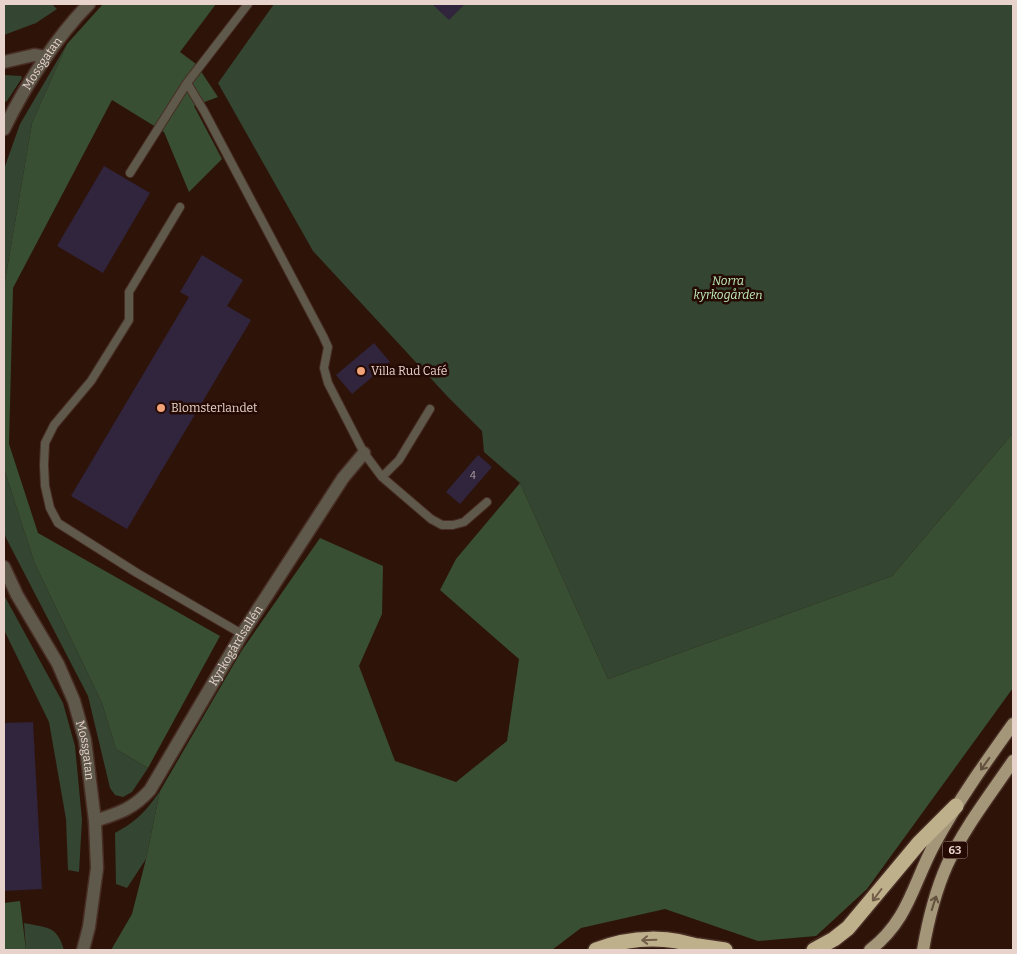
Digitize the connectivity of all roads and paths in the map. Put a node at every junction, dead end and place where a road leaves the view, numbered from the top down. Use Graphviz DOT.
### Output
graph roads {
  1 [pos="89,4"];
  2 [pos="248,4"];
  3 [pos="46,57"];
  4 [pos="4,62"];
  5 [pos="187,83"];
  6 [pos="4,129"];
  7 [pos="130,173"];
  8 [pos="180,207"];
  9 [pos="430,409"];
  10 [pos="364,453"];
  11 [pos="382,477"];
  12 [pos="487,502"];
  13 [pos="4,567"];
  14 [pos="242,634"];
  15 [pos="1013,724"];
  16 [pos="1013,762"];
  17 [pos="956,806"];
  18 [pos="95,821"];
  19 [pos="702,948"];
  20 [pos="82,950"];
  21 [pos="596,950"];
  22 [pos="725,950"];
  23 [pos="814,950"];
  24 [pos="870,950"];
  25 [pos="923,950"];
  1 -- 3 [label="street, Mossgatan"];
  2 -- 5 [label="lane"];
  3 -- 4 [label="street"];
  3 -- 6 [label="street, Mossgatan"];
  5 -- 7 [label="lane"];
  5 -- 10 [label="lane"];
  8 -- 14 [label="lane"];
  9 -- 11 [label="lane"];
  10 -- 11 [label="lane"];
  10 -- 14 [label="street, Kyrkogårdsallén"];
  11 -- 12 [label="lane"];
  13 -- 18 [label="street, Mossgatan"];
  14 -- 18 [label="street, Kyrkogårdsallén"];
  15 -- 17 [label="main road, 63, one-way"];
  25 -- 16 [label="main road, 63, one-way"];
  17 -- 23 [label="highway, one-way"];
  17 -- 24 [label="main road, 63"];
  18 -- 20 [label="street, Mossgatan"];
  19 -- 21 [label="highway, one-way"];
  19 -- 22 [label="highway"];
}
